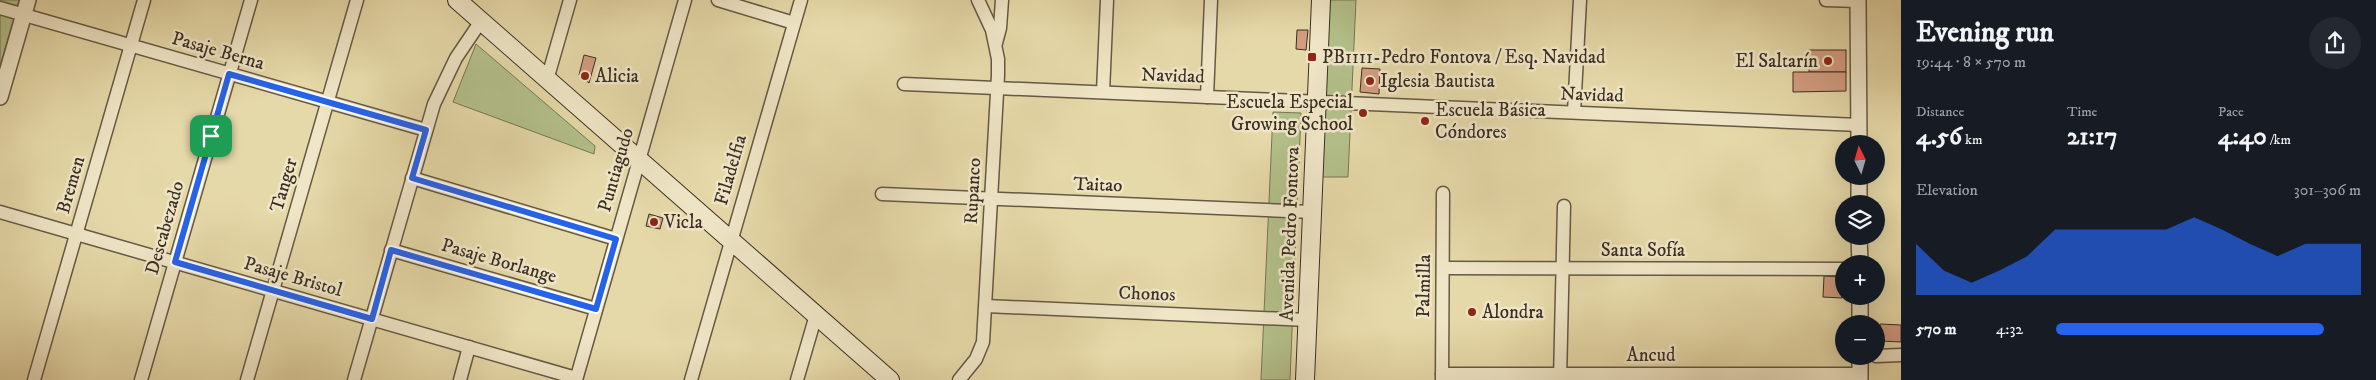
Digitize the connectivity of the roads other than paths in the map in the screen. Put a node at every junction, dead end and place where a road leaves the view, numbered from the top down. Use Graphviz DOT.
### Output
graph roads {
  1 [pos="144,0"];
  2 [pos="251,0"];
  3 [pos="357,0"];
  4 [pos="457,0"];
  5 [pos="570,0"];
  6 [pos="685,0"];
  7 [pos="718,0"];
  8 [pos="801,0"];
  9 [pos="978,0"];
  10 [pos="1002,0"];
  11 [pos="1107,0"];
  12 [pos="1211,0"];
  13 [pos="1322,0"];
  14 [pos="1580,0"];
  15 [pos="1826,0"];
  16 [pos="1858,1"];
  17 [pos="26,7"];
  18 [pos="0,8"];
  19 [pos="480,21"];
  20 [pos="794,23"];
  21 [pos="996,43"];
  22 [pos="131,46"];
  23 [pos="229,74"];
  24 [pos="547,80"];
  25 [pos="904,84"];
  26 [pos="998,88"];
  27 [pos="1103,92"];
  28 [pos="0,97"];
  29 [pos="1207,97"];
  30 [pos="328,102"];
  31 [pos="1317,102"];
  32 [pos="1574,112"];
  33 [pos="1859,125"];
  34 [pos="426,130"];
  35 [pos="1859,135"];
  36 [pos="639,160"];
  37 [pos="412,178"];
  38 [pos="1443,193"];
  39 [pos="882,194"];
  40 [pos="991,199"];
  41 [pos="1564,206"];
  42 [pos="0,212"];
  43 [pos="1312,212"];
  44 [pos="76,234"];
  45 [pos="616,239"];
  46 [pos="731,241"];
  47 [pos="391,250"];
  48 [pos="175,262"];
  49 [pos="1443,268"];
  50 [pos="1563,268"];
  51 [pos="1835,269"];
  52 [pos="273,290"];
  53 [pos="986,306"];
  54 [pos="596,309"];
  55 [pos="816,315"];
  56 [pos="372,319"];
  57 [pos="1308,320"];
  58 [pos="469,347"];
  59 [pos="1901,355"];
  60 [pos="1885,356"];
  61 [pos="1442,377"];
  62 [pos="1561,377"];
  63 [pos="1860,377"];
  64 [pos="576,379"];
  65 [pos="34,380"];
  66 [pos="141,380"];
  67 [pos="247,380"];
  68 [pos="354,380"];
  69 [pos="460,380"];
  70 [pos="691,380"];
  71 [pos="797,380"];
  72 [pos="890,380"];
  73 [pos="959,380"];
  74 [pos="1305,380"];
  1 -- 22 [label="street, Bremen"];
  2 -- 23 [label="street, Descabezado"];
  3 -- 30 [label="street, Tanger"];
  4 -- 19 [label="main road"];
  5 -- 24 [label="street"];
  6 -- 36 [label="street, Puntiagudo"];
  7 -- 20 [label="street"];
  8 -- 20 [label="street, Filadelfia"];
  9 -- 21 [label="street, Rupanco"];
  10 -- 21 [label="street"];
  11 -- 27 [label="street"];
  12 -- 29 [label="street"];
  13 -- 31 [label="main road, Avenida Pedro Fontova"];
  14 -- 32 [label="street"];
  15 -- 16 [label="street"];
  16 -- 33 [label="street"];
  17 -- 18 [label="street, Pasaje Berna"];
  17 -- 22 [label="street, Pasaje Berna"];
  17 -- 28 [label="street"];
  19 -- 24 [label="main road"];
  19 -- 34 [label="street"];
  20 -- 46 [label="street, Filadelfia"];
  21 -- 26 [label="street, Rupanco"];
  22 -- 23 [label="street, Pasaje Berna"];
  22 -- 44 [label="street, Bremen"];
  23 -- 30 [label="street, Pasaje Berna"];
  23 -- 48 [label="street, Descabezado"];
  24 -- 36 [label="main road"];
  25 -- 26 [label="street, Navidad"];
  26 -- 27 [label="street, Navidad"];
  26 -- 40 [label="street, Rupanco"];
  27 -- 29 [label="street, Navidad"];
  29 -- 31 [label="street, Navidad"];
  30 -- 34 [label="street, Pasaje Berna"];
  30 -- 52 [label="street, Tanger"];
  31 -- 32 [label="street, Navidad"];
  31 -- 43 [label="main road, Avenida Pedro Fontova"];
  32 -- 33 [label="street, Navidad"];
  33 -- 35 [label="street"];
  34 -- 37 [label="street"];
  36 -- 45 [label="street, Puntiagudo"];
  36 -- 46 [label="main road"];
  37 -- 45 [label="street"];
  37 -- 47 [label="street"];
  38 -- 49 [label="street, Palmilla"];
  39 -- 40 [label="street, Taitao"];
  40 -- 43 [label="street, Taitao"];
  40 -- 53 [label="street, Rupanco"];
  41 -- 50 [label="street"];
  42 -- 44 [label="street, Pasaje Bristol"];
  43 -- 57 [label="main road, Avenida Pedro Fontova"];
  44 -- 48 [label="street, Pasaje Bristol"];
  44 -- 65 [label="street, Bremen"];
  45 -- 54 [label="street, Puntiagudo"];
  46 -- 55 [label="main road"];
  46 -- 70 [label="street, Filadelfia"];
  47 -- 54 [label="street, Pasaje Borlange"];
  47 -- 56 [label="street"];
  48 -- 52 [label="street, Pasaje Bristol"];
  48 -- 66 [label="street, Descabezado"];
  49 -- 50 [label="street, Santa Sofía"];
  49 -- 61 [label="street, Palmilla"];
  50 -- 51 [label="street, Santa Sofía"];
  50 -- 62 [label="street"];
  52 -- 56 [label="street, Pasaje Bristol"];
  52 -- 67 [label="street, Tanger"];
  53 -- 57 [label="street, Chonos"];
  53 -- 73 [label="street, Rupanco"];
  54 -- 64 [label="street, Puntiagudo"];
  55 -- 71 [label="street"];
  55 -- 72 [label="main road"];
  56 -- 58 [label="street, Pasaje Bristol"];
  56 -- 68 [label="street"];
  57 -- 74 [label="main road, Avenida Pedro Fontova"];
  58 -- 64 [label="street, Pasaje Bristol"];
  58 -- 69 [label="street"];
  59 -- 60 [label="street"];
  61 -- 62 [label="street, Ancud"];
  62 -- 63 [label="street, Ancud"];
}
